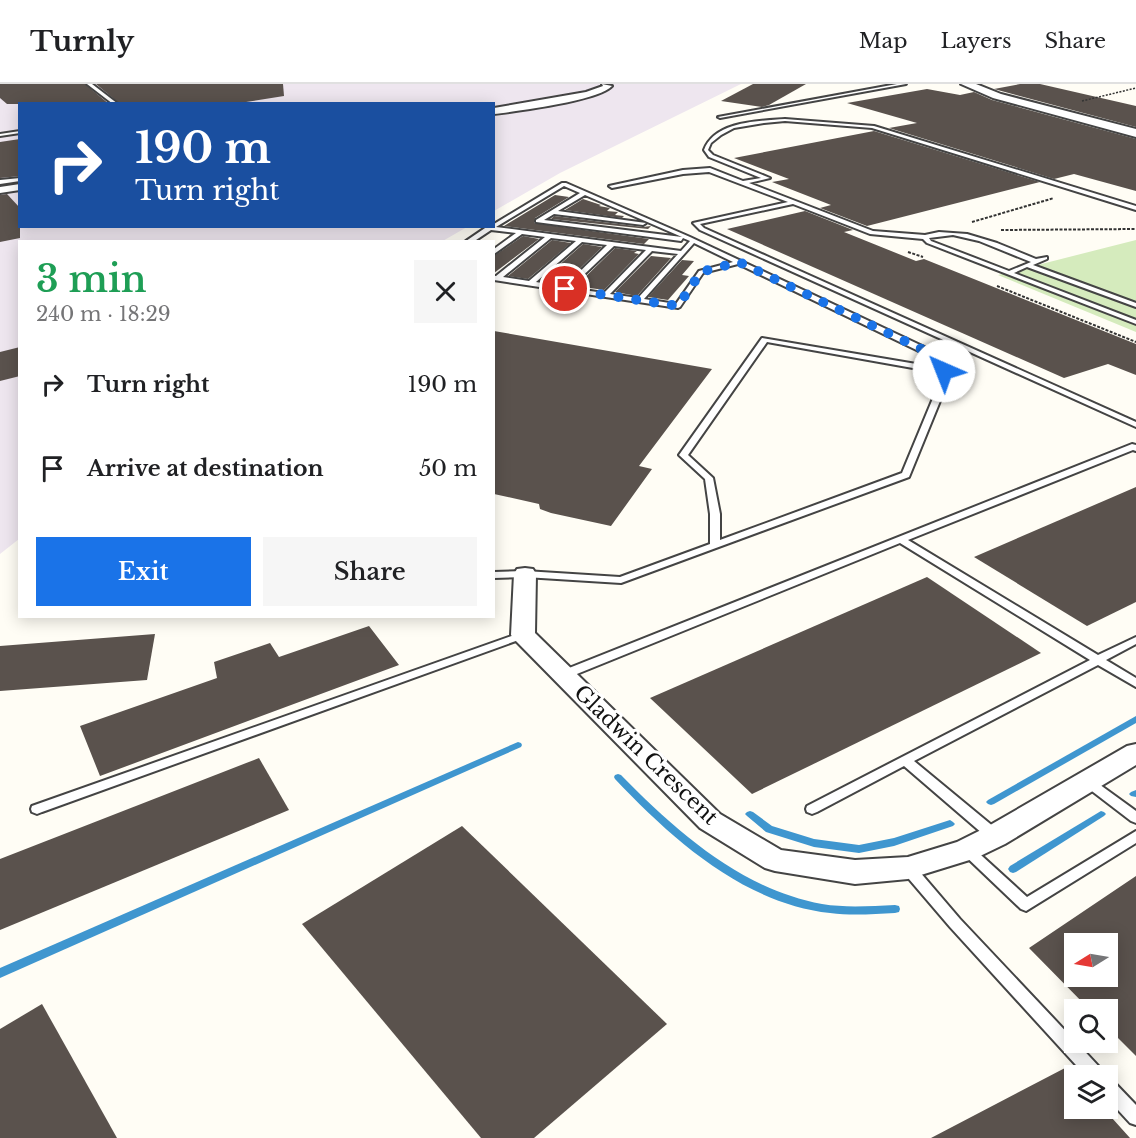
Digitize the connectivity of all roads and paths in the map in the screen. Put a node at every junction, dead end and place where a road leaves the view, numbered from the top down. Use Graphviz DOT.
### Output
graph roads {
  1 [pos="89,84"];
  2 [pos="606,84"];
  3 [pos="904,84"];
  4 [pos="966,84"];
  5 [pos="1136,88"];
  6 [pos="113,102"];
  7 [pos="1043,108"];
  8 [pos="495,111"];
  9 [pos="720,117"];
  10 [pos="18,132"];
  11 [pos="1136,133"];
  12 [pos="0,135"];
  13 [pos="18,179"];
  14 [pos="0,182"];
  15 [pos="742,183"];
  16 [pos="612,186"];
  17 [pos="18,187"];
  18 [pos="0,190"];
  19 [pos="1081,192"];
  20 [pos="584,193"];
  21 [pos="792,203"];
  22 [pos="1136,208"];
  23 [pos="554,212"];
  24 [pos="538,221"];
  25 [pos="970,223"];
  26 [pos="495,225"];
  27 [pos="657,225"];
  28 [pos="490,228"];
  29 [pos="495,228"];
  30 [pos="994,230"];
  31 [pos="1136,230"];
  32 [pos="520,232"];
  33 [pos="549,236"];
  34 [pos="925,237"];
  35 [pos="471,240"];
  36 [pos="580,240"];
  37 [pos="693,241"];
  38 [pos="612,244"];
  39 [pos="650,249"];
  40 [pos="495,251"];
  41 [pos="904,251"];
  42 [pos="682,253"];
  43 [pos="924,257"];
  44 [pos="1045,258"];
  45 [pos="1035,261"];
  46 [pos="739,262"];
  47 [pos="1027,265"];
  48 [pos="1008,273"];
  49 [pos="496,279"];
  50 [pos="530,284"];
  51 [pos="991,284"];
  52 [pos="565,289"];
  53 [pos="605,296"];
  54 [pos="639,301"];
  55 [pos="1136,305"];
  56 [pos="1136,322"];
  57 [pos="1136,342"];
  58 [pos="944,371"];
  59 [pos="1136,424"];
  60 [pos="1136,448"];
  61 [pos="901,540"];
  62 [pos="715,545"];
  63 [pos="525,574"];
  64 [pos="495,576"];
  65 [pos="523,635"];
  66 [pos="1136,640"];
  67 [pos="1099,660"];
  68 [pos="563,675"];
  69 [pos="1136,683"];
  70 [pos="1136,753"];
  71 [pos="904,760"];
  72 [pos="1088,782"];
  73 [pos="37,809"];
  74 [pos="812,809"];
  75 [pos="1136,818"];
  76 [pos="995,836"];
  77 [pos="1136,836"];
  78 [pos="966,850"];
  79 [pos="908,868"];
  80 [pos="1087,1065"];
  81 [pos="1118,1098"];
  82 [pos="1136,1117"];
  1 -- 6 [label="lane"];
  2 -- 8 [label="street"];
  3 -- 9 [label="lane"];
  4 -- 7 [label="street"];
  5 -- 7 [label="path"];
  7 -- 11 [label="street"];
  10 -- 12 [label="lane"];
  13 -- 14 [label="lane"];
  15 -- 16 [label="lane"];
  15 -- 19 [label="lane"];
  15 -- 21 [label="lane"];
  17 -- 18 [label="street"];
  19 -- 22 [label="lane"];
  19 -- 25 [label="path"];
  20 -- 23 [label="lane"];
  20 -- 26 [label="lane"];
  20 -- 27 [label="lane"];
  21 -- 34 [label="lane"];
  21 -- 59 [label="lane"];
  23 -- 24 [label="lane"];
  23 -- 27 [label="lane"];
  24 -- 32 [label="lane"];
  24 -- 37 [label="lane"];
  27 -- 37 [label="lane"];
  28 -- 35 [label="lane"];
  29 -- 32 [label="lane"];
  30 -- 31 [label="path"];
  32 -- 33 [label="lane"];
  32 -- 40 [label="lane"];
  33 -- 36 [label="lane"];
  33 -- 49 [label="lane"];
  34 -- 45 [label="lane"];
  34 -- 48 [label="lane"];
  36 -- 38 [label="lane"];
  36 -- 50 [label="lane"];
  37 -- 42 [label="lane"];
  37 -- 46 [label="lane"];
  38 -- 39 [label="lane"];
  38 -- 52 [label="lane"];
  39 -- 42 [label="lane"];
  39 -- 53 [label="lane"];
  41 -- 43 [label="path"];
  42 -- 54 [label="lane"];
  44 -- 45 [label="lane"];
  45 -- 47 [label="lane"];
  46 -- 54 [label="lane"];
  46 -- 58 [label="lane"];
  47 -- 48 [label="lane"];
  47 -- 55 [label="lane"];
  48 -- 56 [label="lane"];
  49 -- 50 [label="lane"];
  50 -- 52 [label="lane"];
  51 -- 57 [label="path"];
  52 -- 53 [label="lane"];
  53 -- 54 [label="lane"];
  58 -- 62 [label="lane"];
  58 -- 62 [label="lane"];
  60 -- 61 [label="lane"];
  61 -- 67 [label="lane"];
  61 -- 68 [label="lane"];
  62 -- 63 [label="lane"];
  63 -- 64 [label="lane"];
  63 -- 65 [label="street"];
  65 -- 68 [label="street, Gladwin Crescent"];
  65 -- 73 [label="lane"];
  66 -- 67 [label="lane"];
  67 -- 69 [label="lane"];
  67 -- 71 [label="lane"];
  68 -- 79 [label="street, Gladwin Crescent"];
  70 -- 72 [label="street, Gladwin Crescent"];
  71 -- 74 [label="lane"];
  71 -- 76 [label="lane"];
  72 -- 75 [label="lane"];
  72 -- 76 [label="street, Gladwin Crescent"];
  76 -- 78 [label="street, Gladwin Crescent"];
  77 -- 78 [label="lane"];
  78 -- 79 [label="street, Gladwin Crescent"];
  79 -- 80 [label="lane"];
  81 -- 82 [label="lane"];
}
